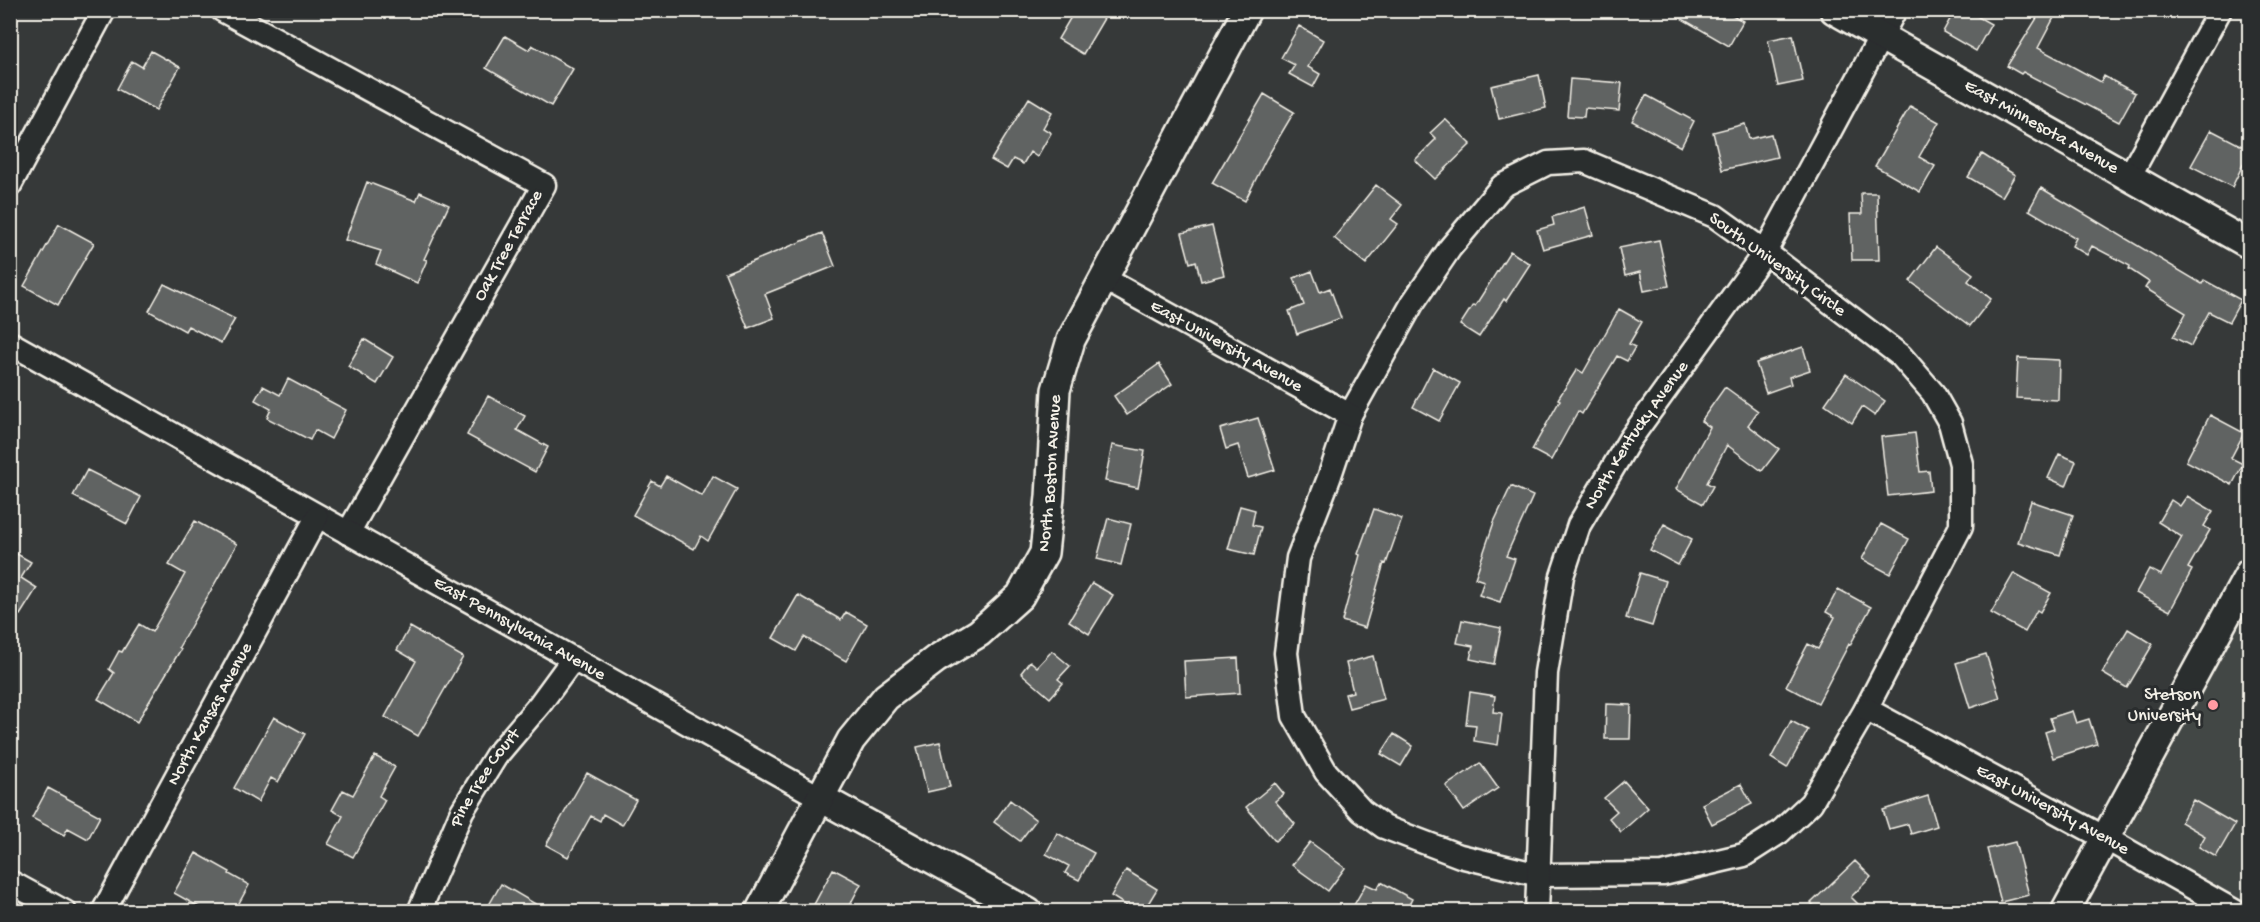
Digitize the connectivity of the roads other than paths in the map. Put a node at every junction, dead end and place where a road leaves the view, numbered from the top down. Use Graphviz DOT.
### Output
graph roads {
  1 [pos="104,10"];
  2 [pos="222,10"];
  3 [pos="1247,10"];
  4 [pos="1834,10"];
  5 [pos="1895,10"];
  6 [pos="2220,10"];
  7 [pos="1881,37"];
  8 [pos="2129,177"];
  9 [pos="10,185"];
  10 [pos="2250,244"];
  11 [pos="1766,252"];
  12 [pos="1103,278"];
  13 [pos="10,343"];
  14 [pos="1350,415"];
  15 [pos="317,517"];
  16 [pos="348,533"];
  17 [pos="2250,572"];
  18 [pos="573,659"];
  19 [pos="1866,709"];
  20 [pos="821,798"];
  21 [pos="2105,838"];
  22 [pos="1539,874"];
  23 [pos="10,882"];
  24 [pos="65,912"];
  25 [pos="103,912"];
  26 [pos="419,912"];
  27 [pos="759,912"];
  28 [pos="1028,912"];
  29 [pos="1537,912"];
  30 [pos="2065,912"];
  31 [pos="2236,912"];
  1 -- 9 [label="street"];
  2 -- 16 [label="street, Oak Tree Terrace"];
  3 -- 12 [label="street, North Boston Avenue"];
  4 -- 7 [label="street, East Minnesota Avenue"];
  5 -- 7 [label="street, North Kentucky Avenue"];
  6 -- 8 [label="street"];
  7 -- 8 [label="street, East Minnesota Avenue"];
  7 -- 11 [label="street, North Kentucky Avenue"];
  8 -- 10 [label="street, East Minnesota Avenue"];
  11 -- 14 [label="street, South University Circle"];
  11 -- 19 [label="street, South University Circle"];
  11 -- 22 [label="street, North Kentucky Avenue"];
  12 -- 14 [label="street, East University Avenue"];
  12 -- 20 [label="street, North Boston Avenue"];
  13 -- 15 [label="street, East Pennsylvania Avenue"];
  14 -- 22 [label="street, South University Circle"];
  15 -- 16 [label="street, East Pennsylvania Avenue"];
  15 -- 25 [label="street, North Kansas Avenue"];
  16 -- 18 [label="street, East Pennsylvania Avenue"];
  17 -- 21 [label="street"];
  18 -- 20 [label="street, East Pennsylvania Avenue"];
  18 -- 26 [label="street, Pine Tree Court"];
  19 -- 21 [label="street, East University Avenue"];
  19 -- 22 [label="street, South University Circle"];
  20 -- 27 [label="street, North Boston Avenue"];
  20 -- 28 [label="street, East Pennsylvania Avenue"];
  21 -- 30 [label="street"];
  21 -- 31 [label="street, East University Avenue"];
  22 -- 29 [label="street, North Kentucky Avenue"];
  23 -- 24 [label="street"];
}
